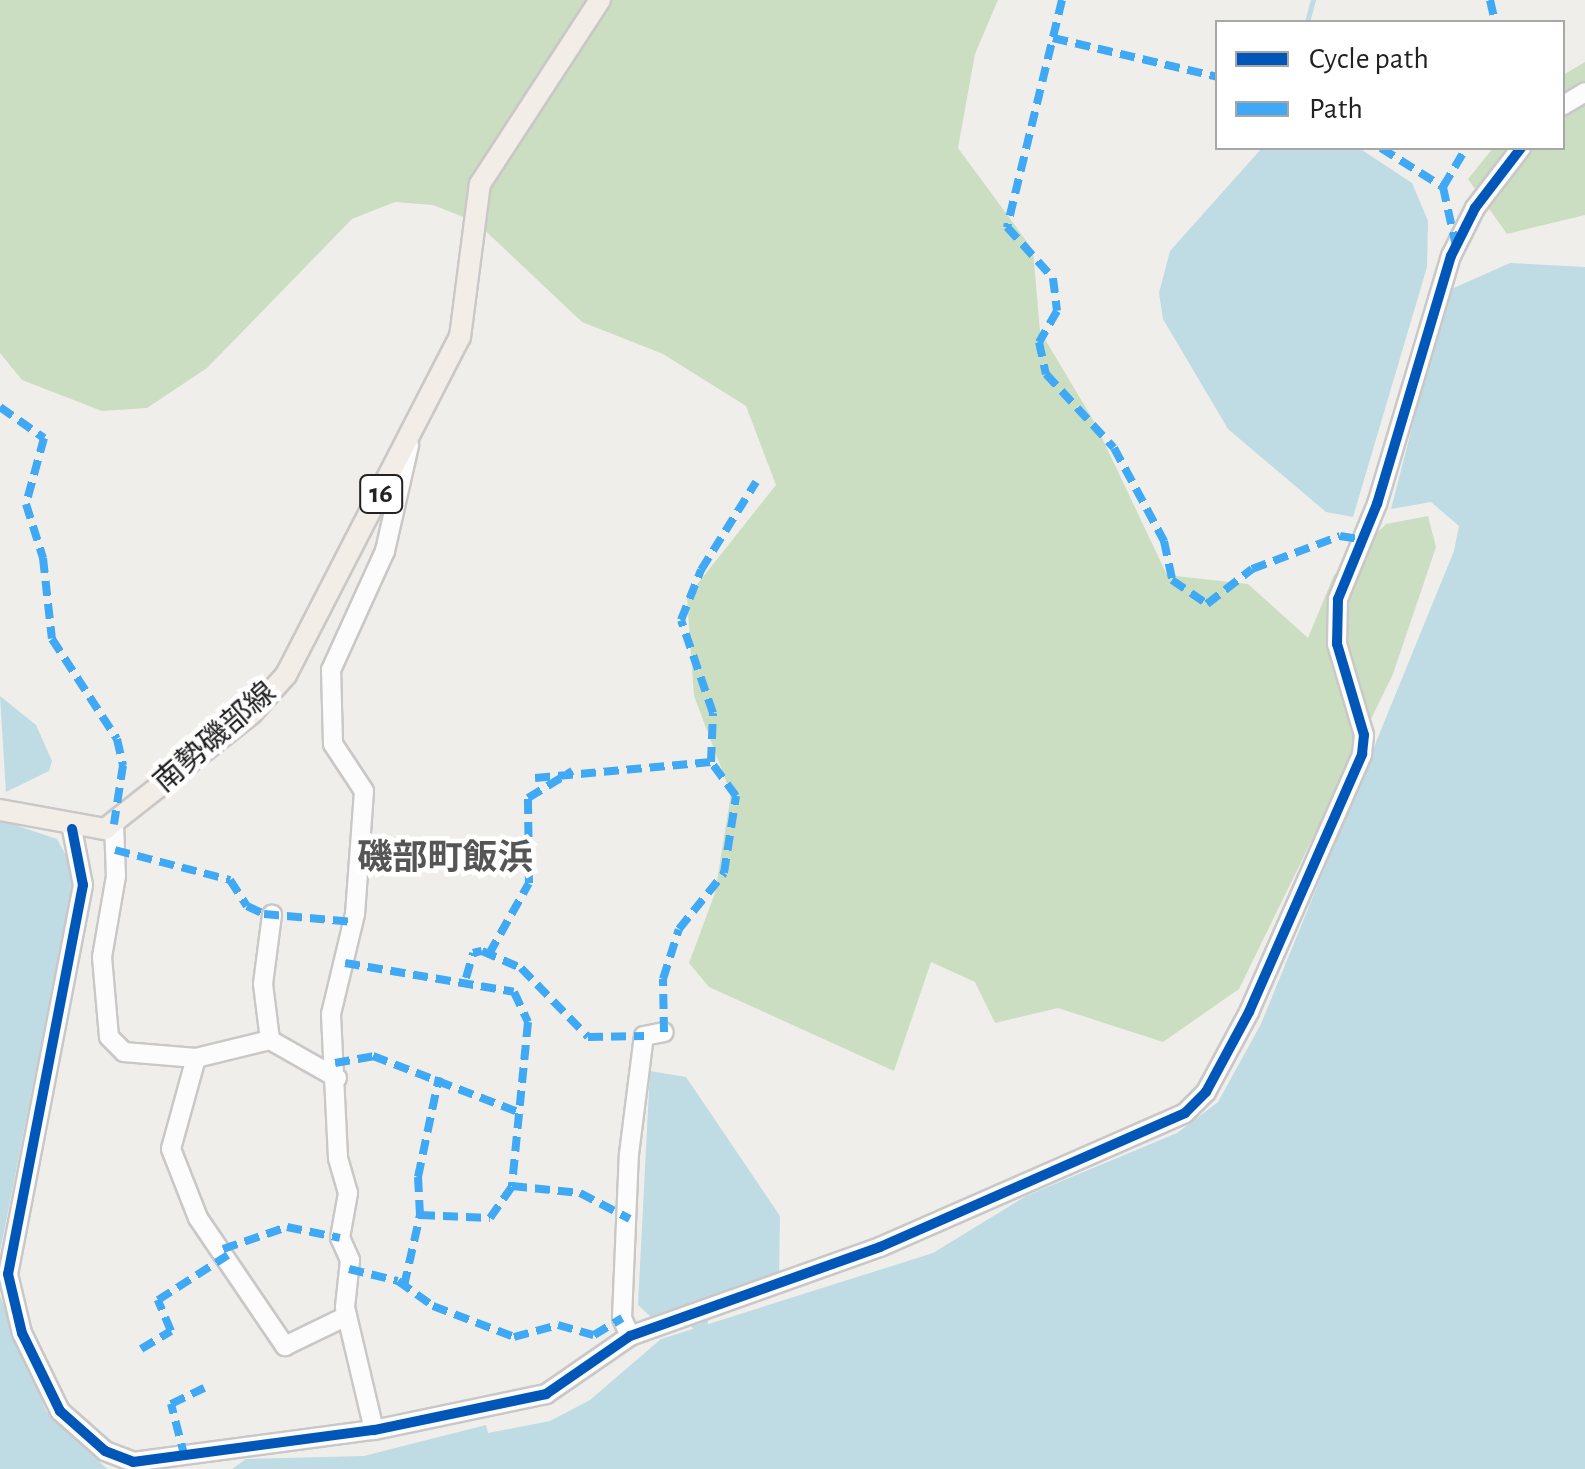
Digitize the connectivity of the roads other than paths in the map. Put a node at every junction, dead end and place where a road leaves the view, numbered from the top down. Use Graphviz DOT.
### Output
graph roads {
  1 [pos="600,0"];
  2 [pos="1519,150"];
  3 [pos="412,435"];
  4 [pos="0,810"];
  5 [pos="114,824"];
  6 [pos="72,829"];
  7 [pos="272,914"];
  8 [pos="664,1032"];
  9 [pos="270,1040"];
  10 [pos="196,1058"];
  11 [pos="336,1078"];
  12 [pos="347,1316"];
  13 [pos="630,1336"];
  14 [pos="374,1430"];
  1 -- 3 [label="main road, 南勢磯部線 / 16"];
  2 -- 13 [label="street"];
  3 -- 5 [label="main road, 南勢磯部線 / 16"];
  3 -- 11 [label="street"];
  4 -- 6 [label="main road"];
  5 -- 6 [label="main road"];
  5 -- 10 [label="street"];
  6 -- 14 [label="street"];
  7 -- 9 [label="street"];
  8 -- 13 [label="street"];
  9 -- 10 [label="street"];
  9 -- 11 [label="street"];
  10 -- 12 [label="street"];
  11 -- 12 [label="street"];
  12 -- 14 [label="street"];
  13 -- 14 [label="street"];
}
